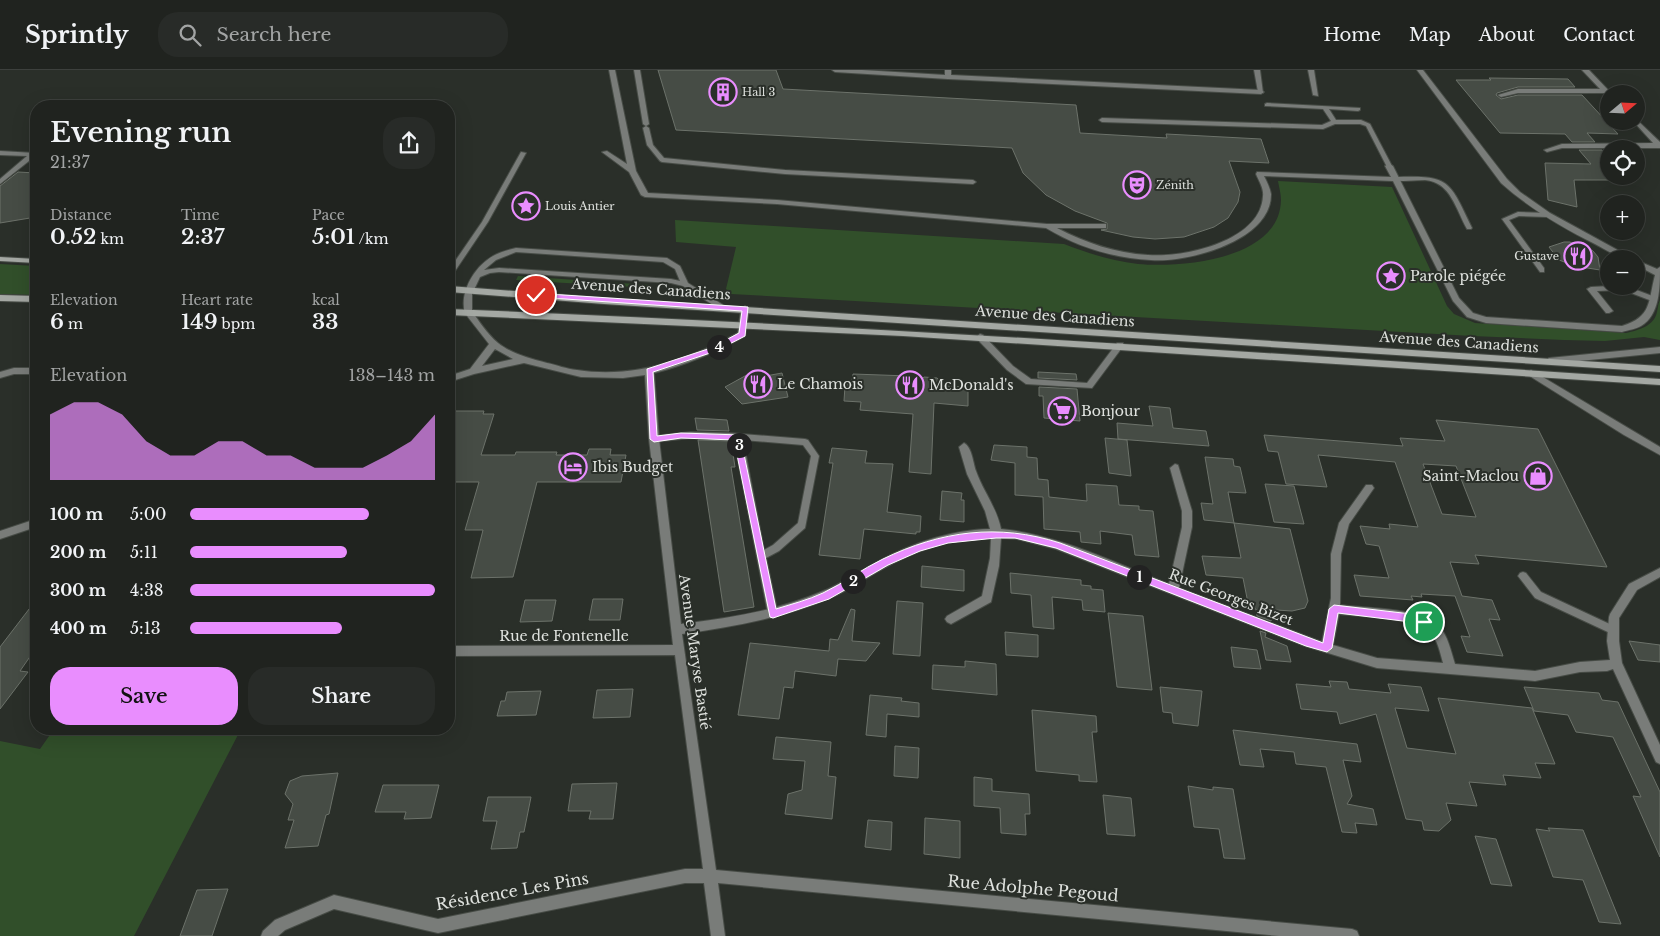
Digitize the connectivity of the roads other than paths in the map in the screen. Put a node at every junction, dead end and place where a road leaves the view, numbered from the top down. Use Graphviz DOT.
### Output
graph roads {
  1 [pos="612,70"];
  2 [pos="637,70"];
  3 [pos="836,70"];
  4 [pos="948,70"];
  5 [pos="1257,70"];
  6 [pos="1311,70"];
  7 [pos="1420,70"];
  8 [pos="1585,70"];
  9 [pos="948,77"];
  10 [pos="1600,85"];
  11 [pos="1261,92"];
  12 [pos="1600,93"];
  13 [pos="1316,95"];
  14 [pos="1500,95"];
  15 [pos="1267,105"];
  16 [pos="1325,107"];
  17 [pos="1358,109"];
  18 [pos="1102,120"];
  19 [pos="1334,122"];
  20 [pos="1645,130"];
  21 [pos="1660,145"];
  22 [pos="1547,150"];
  23 [pos="605,152"];
  24 [pos="0,153"];
  25 [pos="523,153"];
  26 [pos="30,155"];
  27 [pos="30,158"];
  28 [pos="1388,166"];
  29 [pos="632,171"];
  30 [pos="1395,179"];
  31 [pos="0,182"];
  32 [pos="973,182"];
  33 [pos="1547,215"];
  34 [pos="1047,226"];
  35 [pos="1103,226"];
  36 [pos="1469,228"];
  37 [pos="1613,250"];
  38 [pos="0,259"];
  39 [pos="30,261"];
  40 [pos="455,265"];
  41 [pos="1645,266"];
  42 [pos="1542,270"];
  43 [pos="1660,273"];
  44 [pos="478,275"];
  45 [pos="685,284"];
  46 [pos="455,289"];
  47 [pos="469,290"];
  48 [pos="0,298"];
  49 [pos="30,299"];
  50 [pos="1652,300"];
  51 [pos="724,308"];
  52 [pos="745,309"];
  53 [pos="1609,311"];
  54 [pos="455,312"];
  55 [pos="468,312"];
  56 [pos="743,325"];
  57 [pos="980,337"];
  58 [pos="494,344"];
  59 [pos="1120,345"];
  60 [pos="1660,350"];
  61 [pos="524,359"];
  62 [pos="1543,361"];
  63 [pos="1660,369"];
  64 [pos="30,371"];
  65 [pos="473,371"];
  66 [pos="649,371"];
  67 [pos="1530,373"];
  68 [pos="0,375"];
  69 [pos="455,377"];
  70 [pos="1660,382"];
  71 [pos="738,437"];
  72 [pos="654,439"];
  73 [pos="964,447"];
  74 [pos="1660,451"];
  75 [pos="1175,468"];
  76 [pos="1369,488"];
  77 [pos="30,525"];
  78 [pos="996,534"];
  79 [pos="0,535"];
  80 [pos="761,556"];
  81 [pos="1660,572"];
  82 [pos="1523,576"];
  83 [pos="1173,590"];
  84 [pos="1334,609"];
  85 [pos="773,614"];
  86 [pos="952,619"];
  87 [pos="676,630"];
  88 [pos="1613,630"];
  89 [pos="1327,648"];
  90 [pos="680,650"];
  91 [pos="455,652"];
  92 [pos="1616,663"];
  93 [pos="1450,668"];
  94 [pos="1660,758"];
  95 [pos="711,876"];
  96 [pos="268,936"];
  97 [pos="718,936"];
  98 [pos="1352,936"];
  1 -- 29 [label="street"];
  2 -- 32 [label="lane"];
  3 -- 9 [label="lane"];
  4 -- 9 [label="lane"];
  5 -- 11 [label="street"];
  6 -- 13 [label="street"];
  7 -- 33 [label="street"];
  8 -- 10 [label="street"];
  9 -- 11 [label="lane"];
  12 -- 14 [label="street"];
  15 -- 16 [label="lane"];
  16 -- 17 [label="lane"];
  16 -- 19 [label="lane"];
  18 -- 19 [label="lane"];
  19 -- 28 [label="lane"];
  20 -- 21 [label="street"];
  21 -- 22 [label="street"];
  23 -- 29 [label="street"];
  24 -- 26 [label="lane"];
  25 -- 40 [label="lane"];
  27 -- 31 [label="lane"];
  28 -- 30 [label="street"];
  29 -- 34 [label="street"];
  30 -- 34 [label="street"];
  30 -- 36 [label="lane"];
  30 -- 50 [label="street"];
  33 -- 37 [label="street"];
  33 -- 42 [label="lane"];
  34 -- 35 [label="street"];
  38 -- 39 [label="main road"];
  41 -- 43 [label="street"];
  43 -- 50 [label="street"];
  44 -- 45 [label="lane"];
  44 -- 45 [label="lane"];
  44 -- 47 [label="lane"];
  45 -- 51 [label="lane"];
  46 -- 47 [label="main road, Avenue des Canadiens"];
  47 -- 51 [label="main road, Avenue des Canadiens"];
  47 -- 55 [label="lane"];
  48 -- 49 [label="main road"];
  50 -- 53 [label="lane"];
  51 -- 52 [label="main road, Avenue des Canadiens"];
  52 -- 56 [label="street"];
  52 -- 62 [label="main road, Avenue des Canadiens"];
  54 -- 55 [label="main road, Avenue des Canadiens"];
  55 -- 56 [label="main road, Avenue des Canadiens"];
  55 -- 58 [label="street"];
  56 -- 57 [label="main road, Avenue des Canadiens"];
  56 -- 66 [label="street"];
  57 -- 59 [label="main road, Avenue des Canadiens"];
  57 -- 59 [label="lane"];
  58 -- 61 [label="street"];
  58 -- 65 [label="street"];
  59 -- 67 [label="main road, Avenue des Canadiens"];
  60 -- 62 [label="street"];
  61 -- 65 [label="street"];
  61 -- 66 [label="street"];
  62 -- 63 [label="main road, Avenue des Canadiens"];
  64 -- 68 [label="street"];
  65 -- 69 [label="street"];
  66 -- 72 [label="street, Avenue Maryse Bastié"];
  67 -- 70 [label="main road, Avenue des Canadiens"];
  67 -- 74 [label="street"];
  71 -- 72 [label="lane"];
  71 -- 80 [label="lane"];
  71 -- 80 [label="lane"];
  72 -- 87 [label="street, Avenue Maryse Bastié"];
  73 -- 78 [label="street"];
  75 -- 83 [label="street"];
  76 -- 84 [label="street"];
  77 -- 79 [label="street"];
  78 -- 83 [label="street, Rue Georges Bizet"];
  78 -- 85 [label="street, Rue Georges Bizet"];
  78 -- 86 [label="street"];
  80 -- 85 [label="lane"];
  81 -- 88 [label="street"];
  82 -- 88 [label="lane"];
  83 -- 89 [label="street, Rue Georges Bizet"];
  84 -- 89 [label="street"];
  84 -- 93 [label="street"];
  85 -- 87 [label="street, Rue Georges Bizet"];
  87 -- 90 [label="street, Avenue Maryse Bastié"];
  88 -- 92 [label="street"];
  89 -- 93 [label="street, Rue Georges Bizet"];
  90 -- 91 [label="street, Rue de Fontenelle"];
  90 -- 95 [label="street, Avenue Maryse Bastié"];
  92 -- 93 [label="street, Rue Georges Bizet"];
  92 -- 94 [label="street"];
  95 -- 96 [label="street, Résidence Les Pins"];
  95 -- 97 [label="street, Avenue Maryse Bastié"];
  95 -- 98 [label="street, Rue Adolphe Pegoud"];
}
